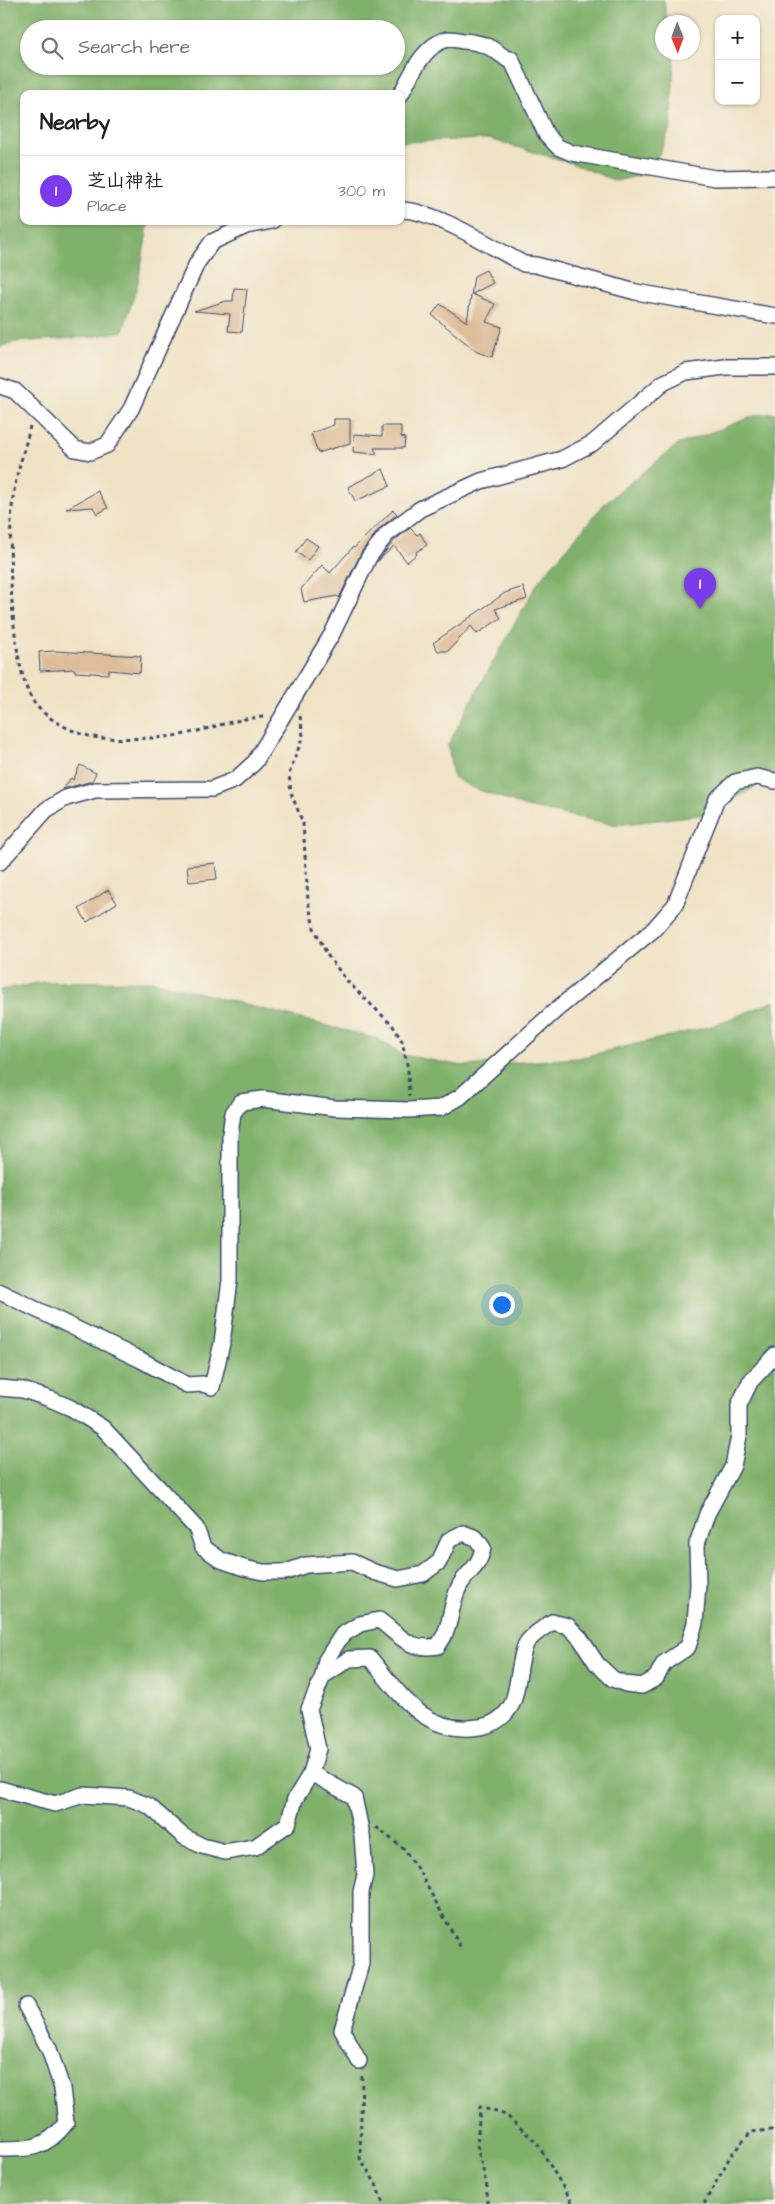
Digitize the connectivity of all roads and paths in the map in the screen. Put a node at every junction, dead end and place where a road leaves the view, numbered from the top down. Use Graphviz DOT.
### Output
graph roads {
  1 [pos="403,90"];
  2 [pos="775,177"];
  3 [pos="405,210"];
  4 [pos="251,225"];
  5 [pos="775,316"];
  6 [pos="775,367"];
  7 [pos="0,386"];
  8 [pos="34,411"];
  9 [pos="292,700"];
  10 [pos="281,716"];
  11 [pos="775,780"];
  12 [pos="0,862"];
  13 [pos="409,1110"];
  14 [pos="0,1292"];
  15 [pos="775,1355"];
  16 [pos="0,1388"];
  17 [pos="323,1676"];
  18 [pos="311,1773"];
  19 [pos="0,1788"];
  20 [pos="358,1817"];
  21 [pos="462,1950"];
  22 [pos="26,2006"];
  23 [pos="359,2061"];
  24 [pos="775,2133"];
  25 [pos="0,2149"];
  26 [pos="382,2204"];
  27 [pos="487,2204"];
  28 [pos="573,2204"];
  29 [pos="704,2204"];
  1 -- 2 [label="street"];
  3 -- 5 [label="street"];
  4 -- 8 [label="street"];
  6 -- 9 [label="street"];
  7 -- 8 [label="street"];
  8 -- 10 [label="path"];
  9 -- 10 [label="street"];
  9 -- 13 [label="path"];
  10 -- 12 [label="street"];
  11 -- 13 [label="street"];
  13 -- 14 [label="street"];
  15 -- 17 [label="street"];
  16 -- 17 [label="street"];
  17 -- 18 [label="street"];
  18 -- 19 [label="street"];
  18 -- 20 [label="street"];
  20 -- 21 [label="path"];
  20 -- 23 [label="street"];
  22 -- 25 [label="street"];
  23 -- 26 [label="path"];
  24 -- 29 [label="path"];
  27 -- 28 [label="path"];
}
